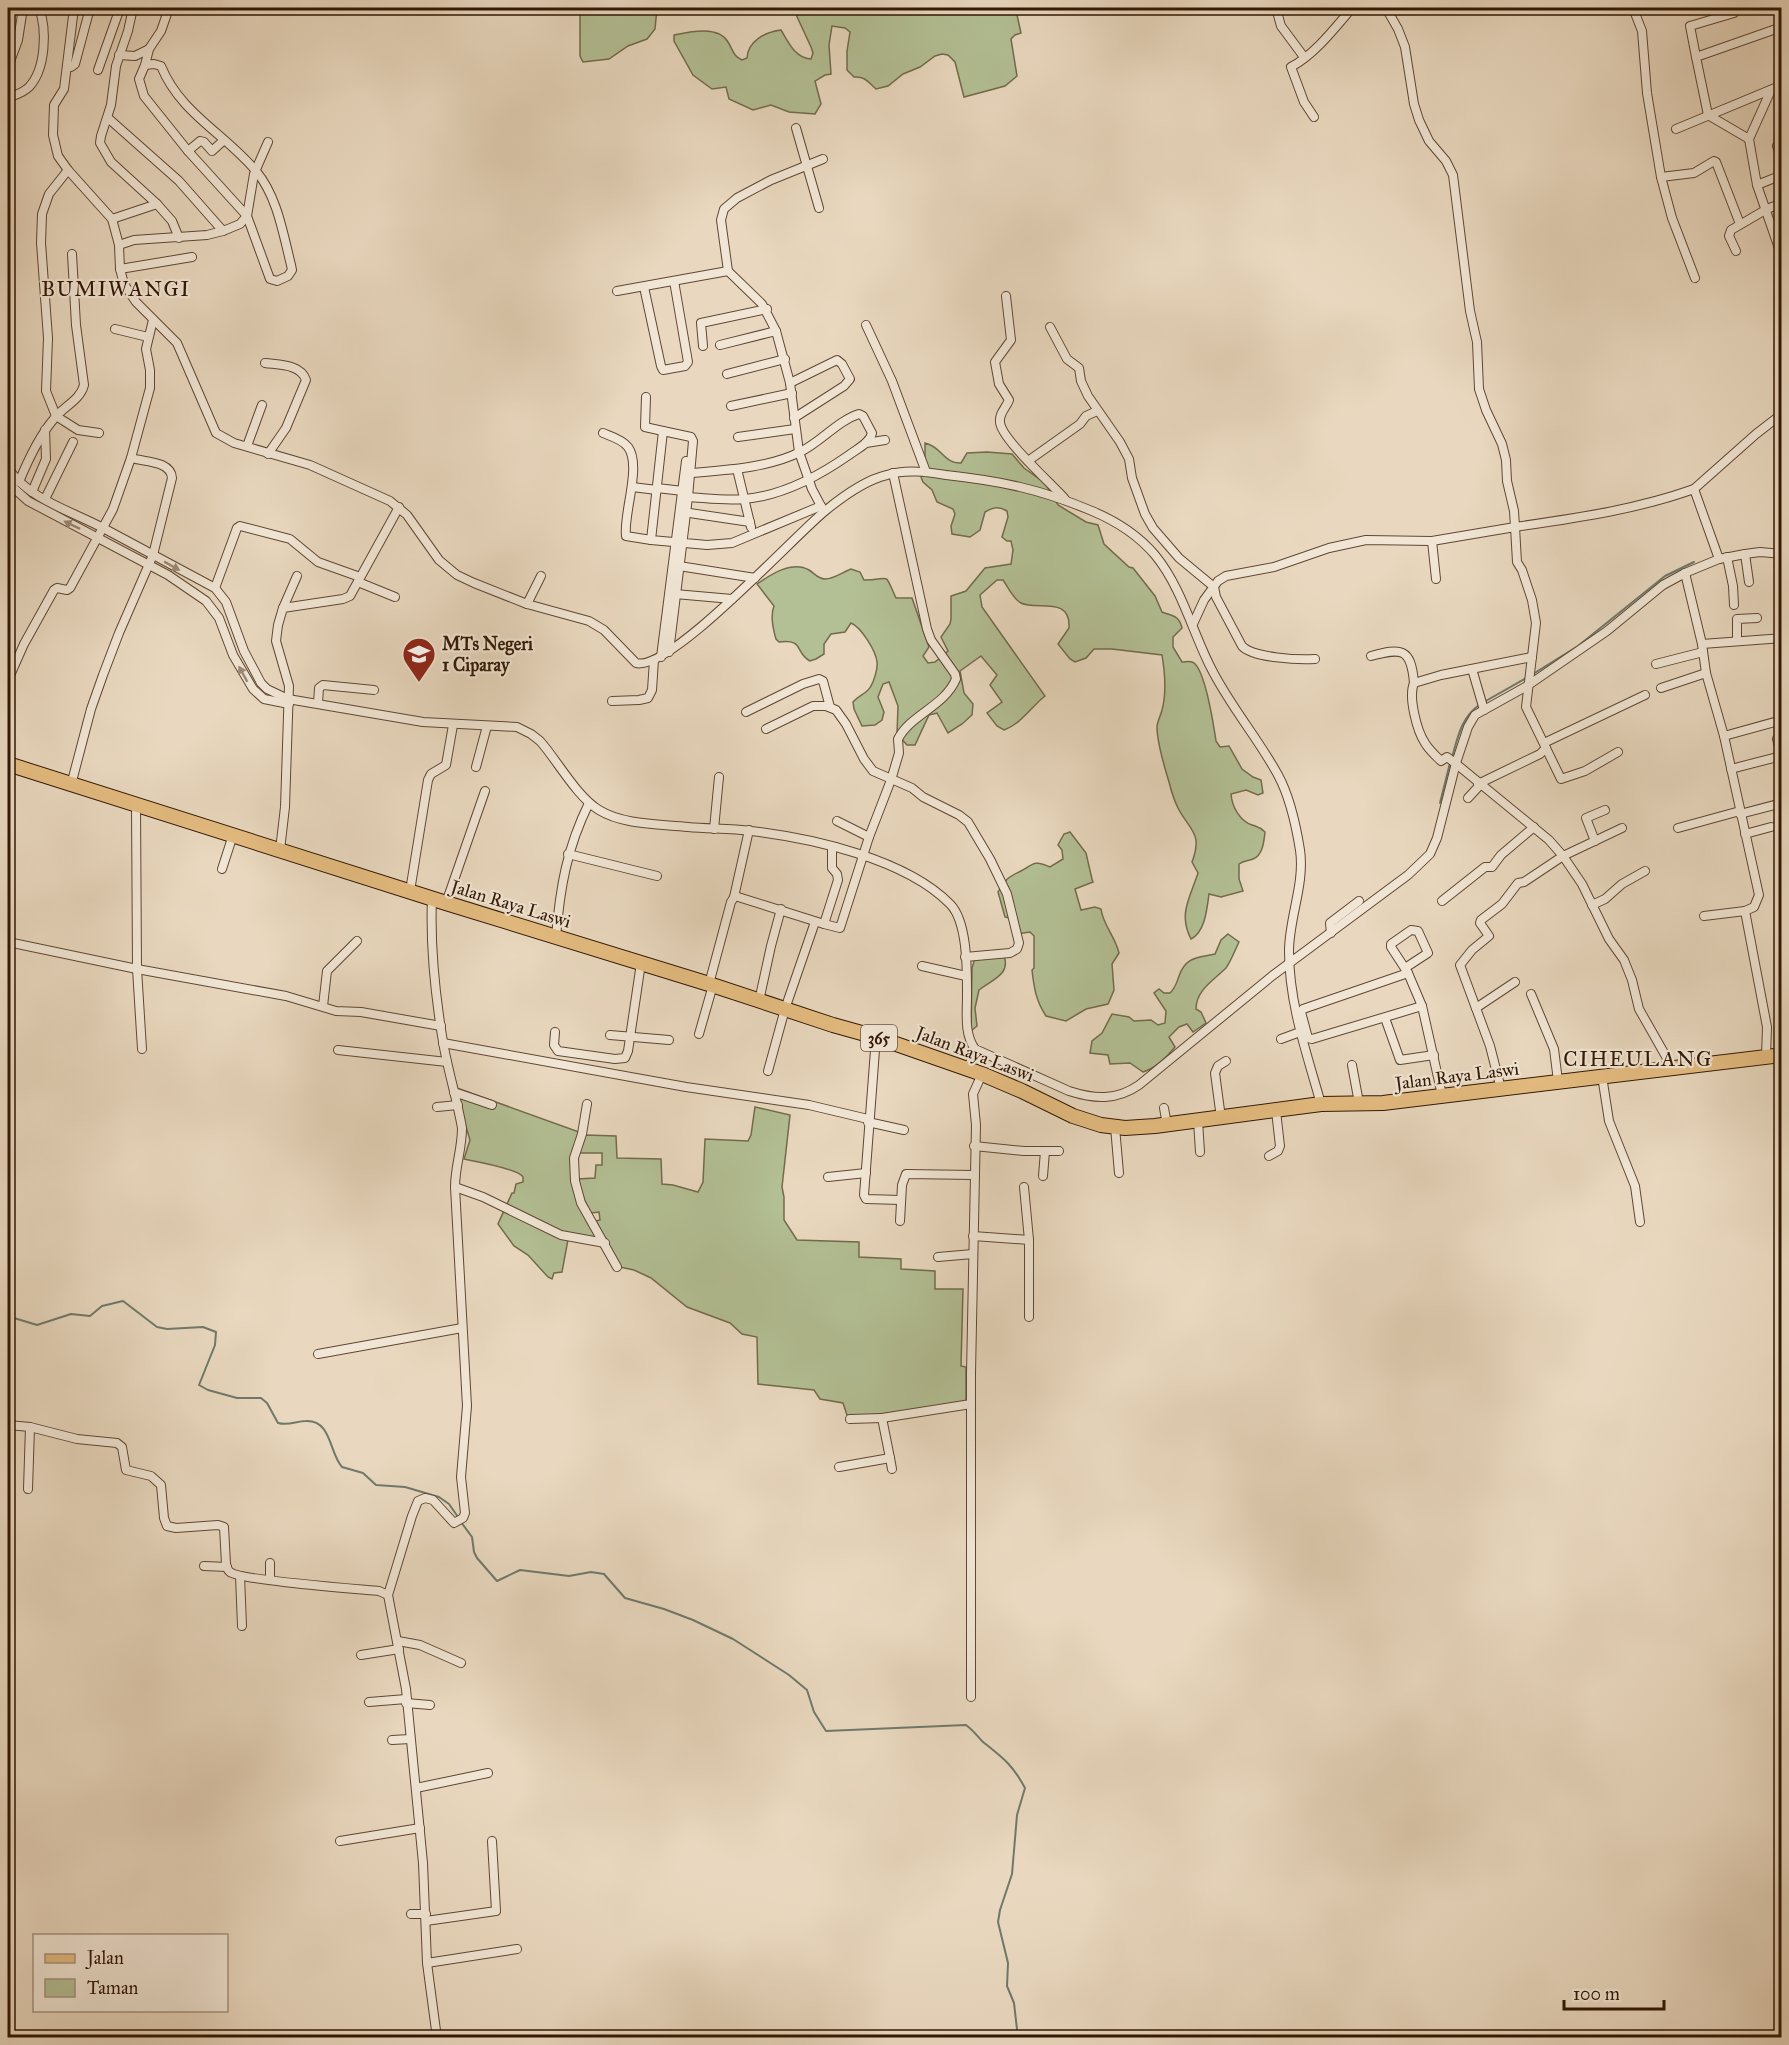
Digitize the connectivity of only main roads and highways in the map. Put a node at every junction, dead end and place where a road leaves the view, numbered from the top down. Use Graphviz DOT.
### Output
graph roads {
  1 [pos="8,764"];
  2 [pos="1777,1056"];
  1 -- 2 [label="main road, Jalan Raya Laswi / 365"];
}
